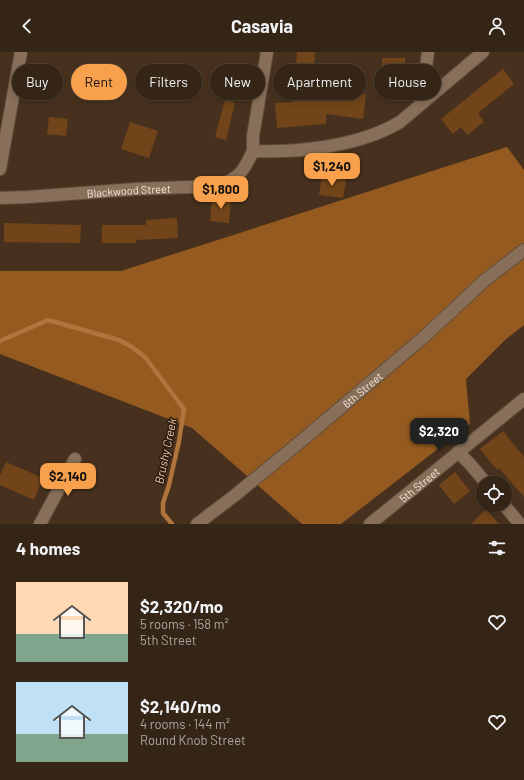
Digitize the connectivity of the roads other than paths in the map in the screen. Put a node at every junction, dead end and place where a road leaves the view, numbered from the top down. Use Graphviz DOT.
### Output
graph roads {
  1 [pos="21,52"];
  2 [pos="267,52"];
  3 [pos="428,52"];
  4 [pos="483,52"];
  5 [pos="421,104"];
  6 [pos="253,151"];
  7 [pos="0,169"];
  8 [pos="0,198"];
  9 [pos="524,250"];
  10 [pos="524,399"];
  11 [pos="458,452"];
  12 [pos="74,459"];
  13 [pos="480,476"];
  14 [pos="510,512"];
  15 [pos="40,524"];
  16 [pos="197,524"];
  17 [pos="370,524"];
  18 [pos="520,524"];
  1 -- 7 [label="street"];
  2 -- 6 [label="street"];
  3 -- 5 [label="street"];
  4 -- 5 [label="street"];
  5 -- 6 [label="street"];
  6 -- 8 [label="street, Blackwood Street"];
  9 -- 16 [label="street, 6th Street"];
  10 -- 11 [label="street, 5th Street"];
  11 -- 13 [label="street"];
  11 -- 17 [label="street, 5th Street"];
  12 -- 15 [label="street"];
  14 -- 18 [label="street"];
}
